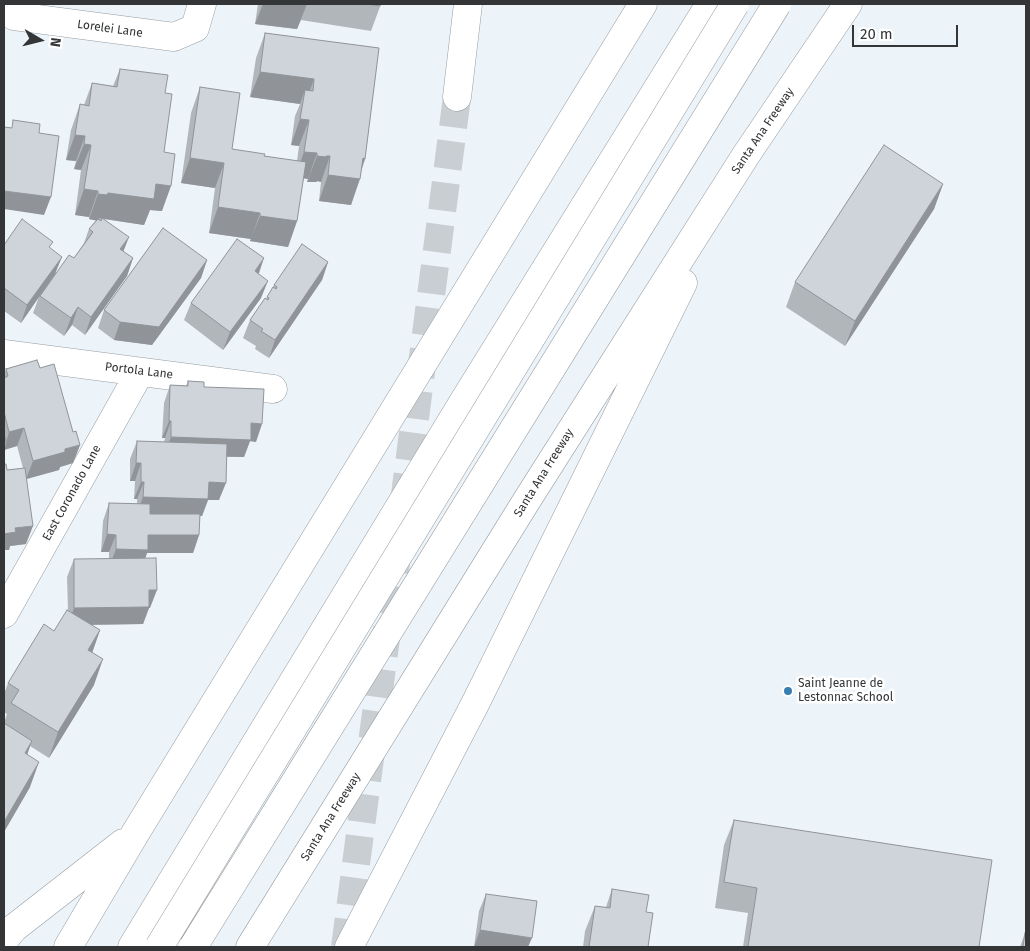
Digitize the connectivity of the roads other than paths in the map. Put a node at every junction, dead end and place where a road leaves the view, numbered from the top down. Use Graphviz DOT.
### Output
graph roads {
  1 [pos="5,4"];
  2 [pos="202,4"];
  3 [pos="468,4"];
  4 [pos="643,4"];
  5 [pos="710,4"];
  6 [pos="735,4"];
  7 [pos="777,4"];
  8 [pos="848,4"];
  9 [pos="457,97"];
  10 [pos="746,155"];
  11 [pos="4,354"];
  12 [pos="140,372"];
  13 [pos="274,389"];
  14 [pos="8,600"];
  15 [pos="136,832"];
  16 [pos="4,940"];
  17 [pos="68,947"];
  18 [pos="132,947"];
  19 [pos="159,947"];
  20 [pos="193,947"];
  21 [pos="250,947"];
  22 [pos="349,947"];
  1 -- 2 [label="main road, Lorelei Lane"];
  3 -- 9 [label="main road"];
  4 -- 15 [label="main road"];
  5 -- 18 [label="main road"];
  6 -- 19 [label="main road, bridge"];
  7 -- 20 [label="main road, bridge"];
  8 -- 10 [label="main road, Santa Ana Freeway"];
  10 -- 21 [label="main road, Santa Ana Freeway"];
  10 -- 22 [label="main road"];
  11 -- 12 [label="main road, Portola Lane"];
  12 -- 13 [label="main road, Portola Lane"];
  12 -- 14 [label="main road, East Coronado Lane"];
  15 -- 16 [label="main road"];
  15 -- 17 [label="main road"];
}
